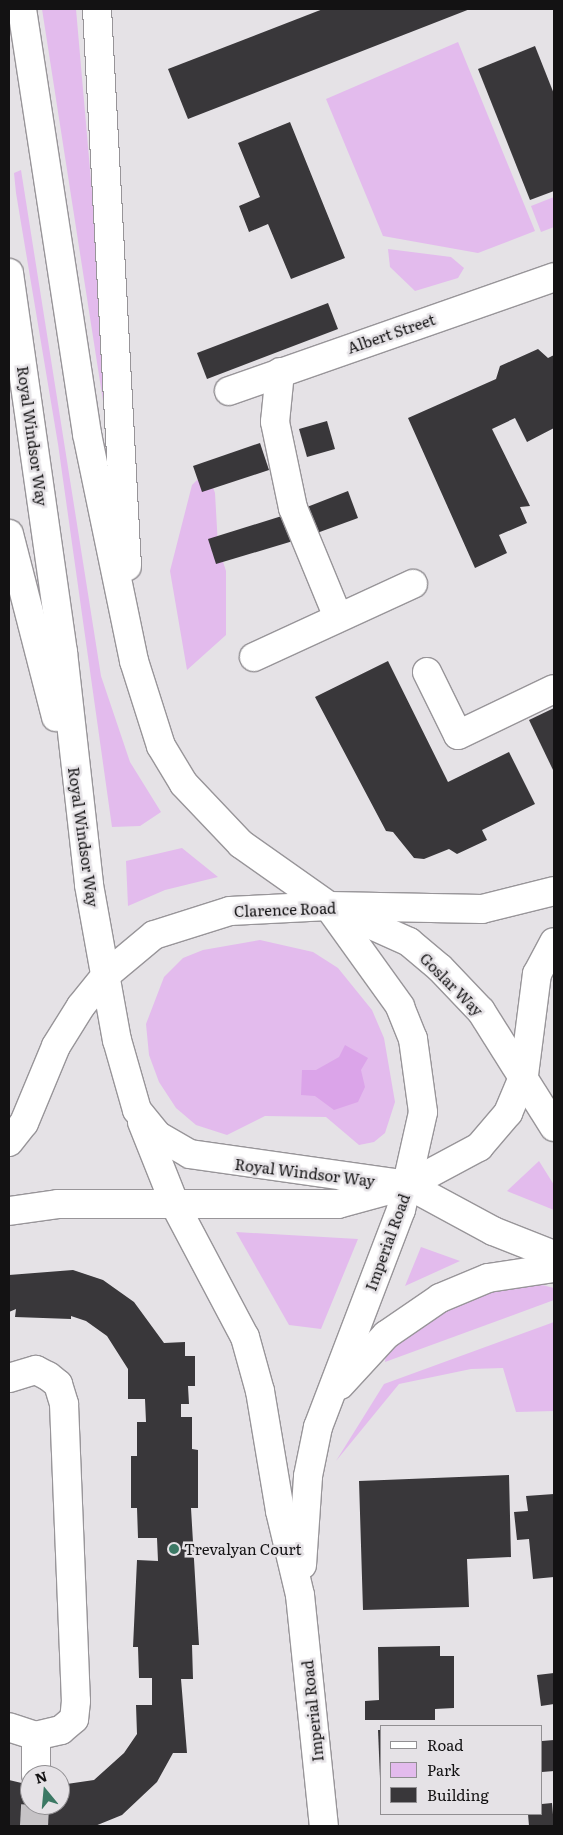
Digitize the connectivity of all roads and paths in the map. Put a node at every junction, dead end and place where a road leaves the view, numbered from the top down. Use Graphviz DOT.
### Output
graph roads {
  1 [pos="22,9"];
  2 [pos="98,9"];
  3 [pos="9,273"];
  4 [pos="554,277"];
  5 [pos="280,372"];
  6 [pos="229,391"];
  7 [pos="9,534"];
  8 [pos="414,584"];
  9 [pos="338,617"];
  10 [pos="129,633"];
  11 [pos="254,657"];
  12 [pos="427,672"];
  13 [pos="554,689"];
  14 [pos="77,794"];
  15 [pos="554,891"];
  16 [pos="329,906"];
  17 [pos="554,942"];
  18 [pos="106,975"];
  19 [pos="524,1076"];
  20 [pos="137,1110"];
  21 [pos="554,1128"];
  22 [pos="9,1142"];
  23 [pos="404,1197"];
  24 [pos="175,1205"];
  25 [pos="9,1211"];
  26 [pos="554,1255"];
  27 [pos="554,1268"];
  28 [pos="9,1378"];
  29 [pos="328,1398"];
  30 [pos="300,1595"];
  31 [pos="9,1727"];
  32 [pos="36,1736"];
  33 [pos="36,1765"];
  34 [pos="324,1826"];
  1 -- 10 [label="main road"];
  2 -- 10 [label="main road"];
  3 -- 14 [label="main road, Royal Windsor Way"];
  4 -- 5 [label="main road, Albert Street"];
  5 -- 6 [label="main road, Albert Street"];
  5 -- 9 [label="main road"];
  7 -- 14 [label="main road"];
  8 -- 9 [label="main road"];
  9 -- 11 [label="main road"];
  10 -- 16 [label="main road"];
  12 -- 13 [label="main road"];
  14 -- 18 [label="main road, Royal Windsor Way"];
  15 -- 16 [label="main road, Clarence Road"];
  16 -- 18 [label="main road, Clarence Road"];
  16 -- 19 [label="main road, Goslar Way"];
  16 -- 23 [label="main road, Imperial Road"];
  17 -- 19 [label="main road"];
  18 -- 20 [label="main road, Royal Windsor Way"];
  18 -- 22 [label="main road, Clarence Road"];
  19 -- 21 [label="main road, Goslar Way"];
  19 -- 23 [label="main road"];
  20 -- 23 [label="main road, Royal Windsor Way"];
  20 -- 24 [label="main road, Imperial Road"];
  23 -- 24 [label="main road"];
  23 -- 26 [label="main road, Royal Windsor Way"];
  23 -- 29 [label="main road, Imperial Road"];
  24 -- 25 [label="main road"];
  24 -- 30 [label="main road, Imperial Road"];
  27 -- 29 [label="main road"];
  28 -- 32 [label="main road"];
  29 -- 30 [label="main road, Imperial Road"];
  30 -- 34 [label="main road, Imperial Road"];
  31 -- 32 [label="main road"];
  32 -- 33 [label="main road"];
}
